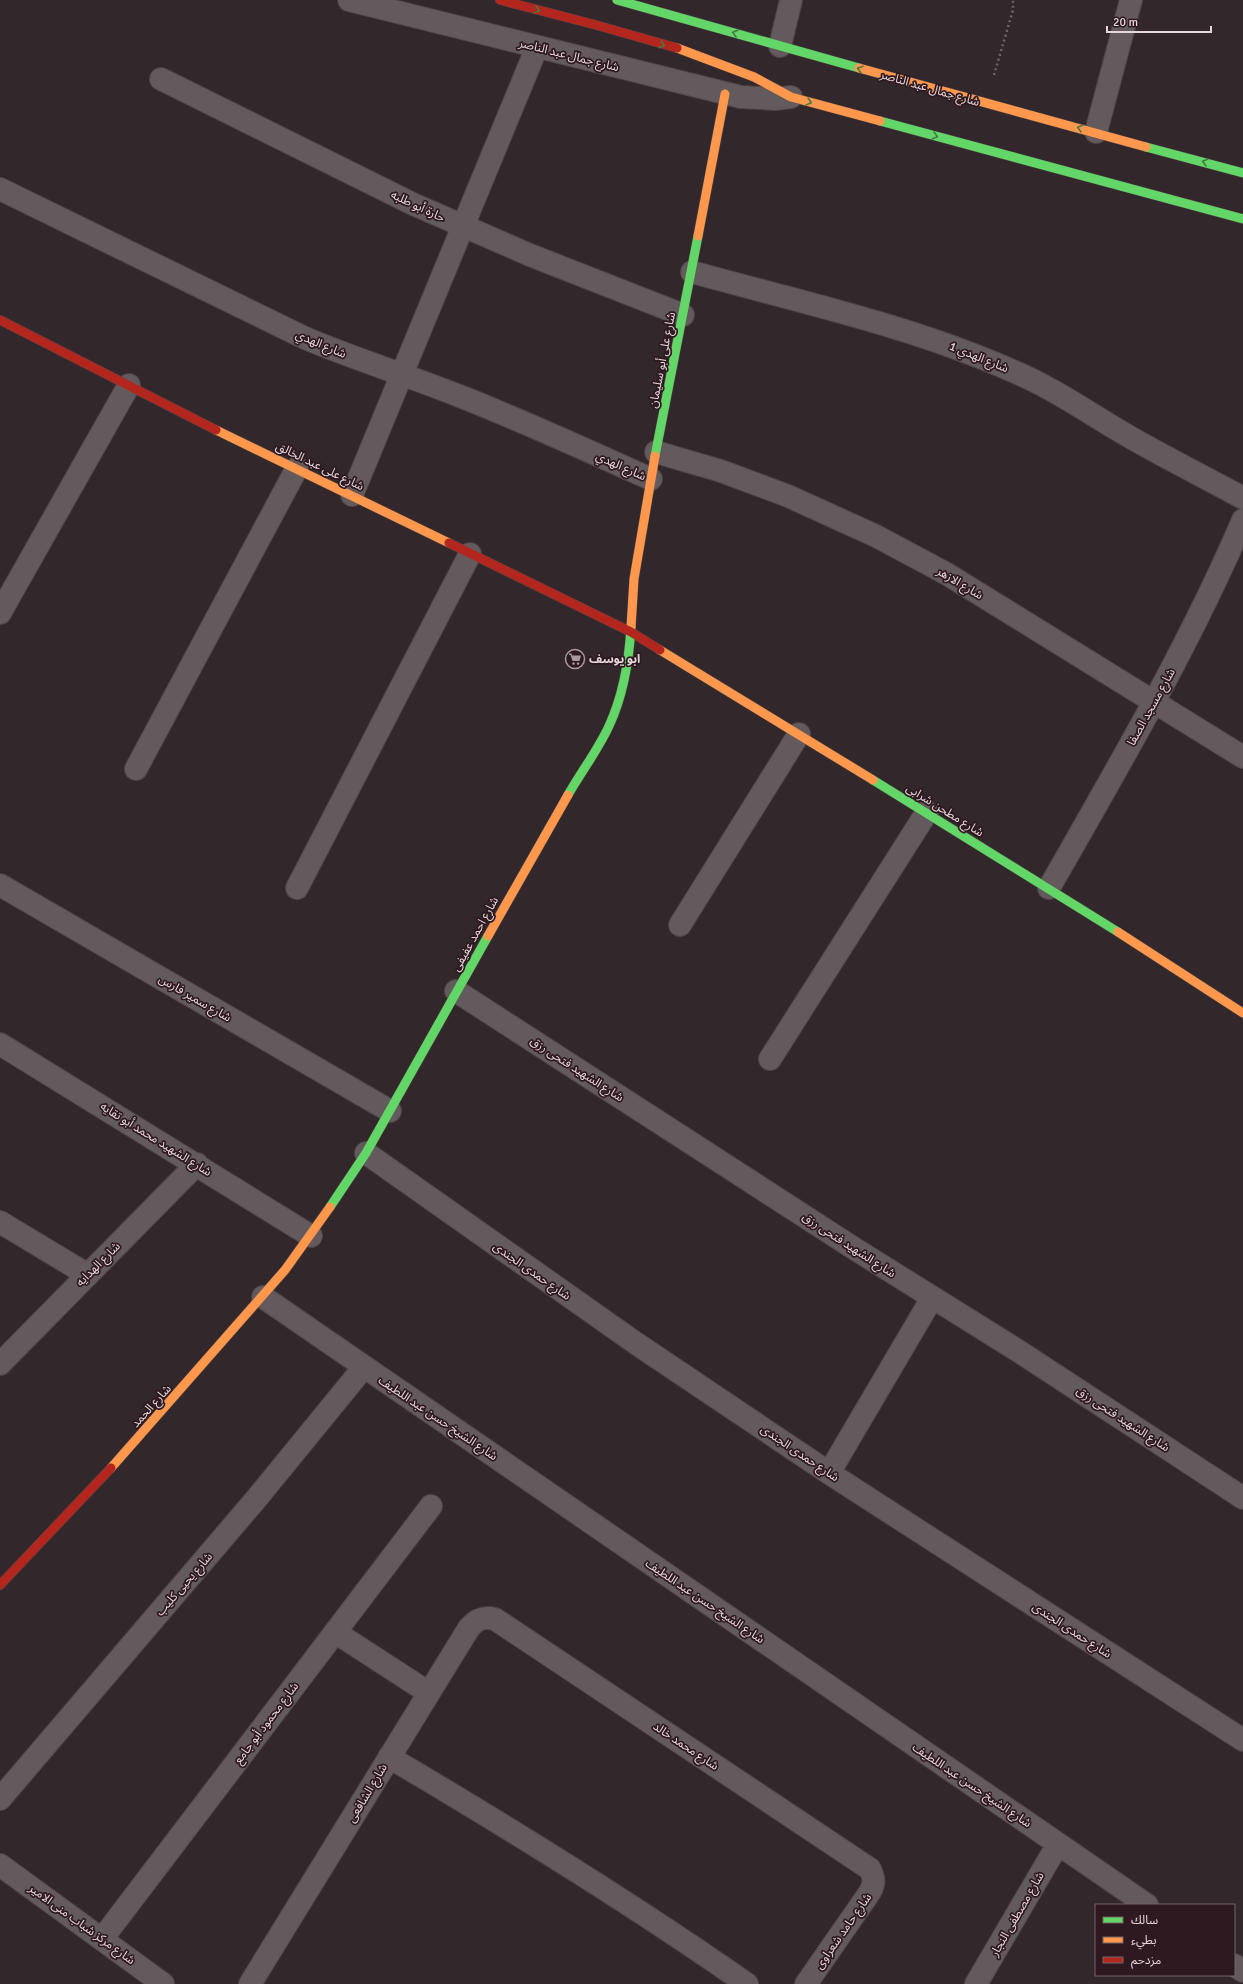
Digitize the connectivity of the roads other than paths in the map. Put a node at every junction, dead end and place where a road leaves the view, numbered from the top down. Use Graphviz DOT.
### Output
graph roads {
  1 [pos="349,0"];
  2 [pos="500,0"];
  3 [pos="617,0"];
  4 [pos="791,0"];
  5 [pos="1131,0"];
  6 [pos="780,46"];
  7 [pos="537,47"];
  8 [pos="161,79"];
  9 [pos="725,94"];
  10 [pos="791,97"];
  11 [pos="1096,132"];
  12 [pos="1243,172"];
  13 [pos="0,189"];
  14 [pos="1243,219"];
  15 [pos="463,227"];
  16 [pos="692,272"];
  17 [pos="683,315"];
  18 [pos="0,320"];
  19 [pos="402,375"];
  20 [pos="128,385"];
  21 [pos="656,452"];
  22 [pos="297,468"];
  23 [pos="651,479"];
  24 [pos="352,495"];
  25 [pos="1243,498"];
  26 [pos="1243,520"];
  27 [pos="470,554"];
  28 [pos="0,613"];
  29 [pos="631,632"];
  30 [pos="1154,702"];
  31 [pos="799,734"];
  32 [pos="1243,757"];
  33 [pos="136,769"];
  34 [pos="927,812"];
  35 [pos="0,885"];
  36 [pos="297,888"];
  37 [pos="1049,888"];
  38 [pos="680,925"];
  39 [pos="456,991"];
  40 [pos="1243,1013"];
  41 [pos="0,1044"];
  42 [pos="770,1060"];
  43 [pos="390,1111"];
  44 [pos="366,1153"];
  45 [pos="197,1164"];
  46 [pos="0,1222"];
  47 [pos="311,1236"];
  48 [pos="88,1275"];
  49 [pos="263,1297"];
  50 [pos="932,1298"];
  51 [pos="0,1364"];
  52 [pos="364,1367"];
  53 [pos="829,1473"];
  54 [pos="1243,1498"];
  55 [pos="431,1506"];
  56 [pos="0,1585"];
  57 [pos="496,1619"];
  58 [pos="335,1632"];
  59 [pos="429,1693"];
  60 [pos="1243,1740"];
  61 [pos="389,1757"];
  62 [pos="0,1799"];
  63 [pos="1058,1844"];
  64 [pos="0,1865"];
  65 [pos="873,1876"];
  66 [pos="1146,1904"];
  67 [pos="102,1939"];
  68 [pos="1235,1965"];
  69 [pos="1243,1971"];
  70 [pos="163,1984"];
  71 [pos="250,1984"];
  72 [pos="747,1984"];
  73 [pos="806,1984"];
  74 [pos="976,1984"];
  1 -- 7 [label="street, شارع جمال عبد الناصر"];
  2 -- 10 [label="street, شارع جمال عبد الناصر, one-way"];
  6 -- 3 [label="street, شارع جمال عبد الناصر, one-way"];
  4 -- 6 [label="street"];
  5 -- 11 [label="street"];
  11 -- 6 [label="street, شارع جمال عبد الناصر, one-way"];
  7 -- 9 [label="street, شارع جمال عبد الناصر"];
  7 -- 15 [label="street"];
  8 -- 15 [label="street, حارة أبو طلبه"];
  9 -- 10 [label="street, شارع جمال عبد الناصر"];
  9 -- 16 [label="street, شارع على أبو سليمان"];
  10 -- 14 [label="street, شارع جمال عبد الناصر, one-way"];
  12 -- 11 [label="street, شارع جمال عبد الناصر, one-way"];
  13 -- 19 [label="street, شارع الهدي"];
  15 -- 17 [label="street, حارة أبو طلبه"];
  15 -- 19 [label="street"];
  16 -- 17 [label="street, شارع على أبو سليمان"];
  16 -- 25 [label="street, شارع الهدي 1"];
  17 -- 21 [label="street, شارع على أبو سليمان"];
  18 -- 20 [label="street, شارع على عبد الخالق"];
  19 -- 23 [label="street, شارع الهدي"];
  19 -- 24 [label="street"];
  20 -- 22 [label="street, شارع على عبد الخالق"];
  20 -- 28 [label="street"];
  21 -- 23 [label="street, شارع على أبو سليمان"];
  21 -- 30 [label="street, شارع الازهر"];
  22 -- 24 [label="street, شارع على عبد الخالق"];
  22 -- 33 [label="street"];
  23 -- 29 [label="street, شارع على أبو سليمان"];
  24 -- 27 [label="street, شارع على عبد الخالق"];
  26 -- 30 [label="street, شارع مسجد الصفا"];
  27 -- 29 [label="street, شارع على عبد الخالق"];
  27 -- 36 [label="street"];
  29 -- 31 [label="street, شارع مطحن شرابى"];
  29 -- 39 [label="street, شارع احمد عفيفى"];
  30 -- 32 [label="street, شارع الازهر"];
  30 -- 37 [label="street, شارع مسجد الصفا"];
  31 -- 34 [label="street, شارع مطحن شرابى"];
  31 -- 38 [label="street"];
  34 -- 37 [label="street, شارع مطحن شرابى"];
  34 -- 42 [label="street"];
  35 -- 43 [label="street, شارع سمير فارس"];
  37 -- 40 [label="street, شارع مطحن شرابى"];
  39 -- 43 [label="street, شارع احمد عفيفى"];
  39 -- 50 [label="street, شارع الشهيد فتحى رزق"];
  41 -- 45 [label="street, شارع الشهيد محمد أبو تقايه"];
  43 -- 44 [label="street, شارع احمد عفيفى"];
  44 -- 47 [label="street, شارع احمد عفيفى"];
  44 -- 53 [label="street, شارع حمدى الجندى"];
  45 -- 47 [label="street, شارع الشهيد محمد أبو تقايه"];
  45 -- 48 [label="street, شارع الهدايه"];
  46 -- 48 [label="street"];
  47 -- 49 [label="street, شارع الحمد"];
  48 -- 51 [label="street, شارع الهدايه"];
  49 -- 52 [label="street, شارع الشيخ حسن عبد اللطيف"];
  49 -- 56 [label="street, شارع الحمد"];
  50 -- 53 [label="street"];
  50 -- 54 [label="street, شارع الشهيد فتحى رزق"];
  52 -- 62 [label="street, شارع يحيى كليب"];
  52 -- 63 [label="street, شارع الشيخ حسن عبد اللطيف"];
  53 -- 60 [label="street, شارع حمدى الجندى"];
  55 -- 58 [label="street, شارع محمود أبو جامع"];
  57 -- 59 [label="street, شارع الشافعى"];
  57 -- 65 [label="street, شارع محمد خالد"];
  58 -- 59 [label="street"];
  58 -- 67 [label="street, شارع محمود أبو جامع"];
  59 -- 61 [label="street, شارع الشافعى"];
  61 -- 71 [label="street, شارع الشافعى"];
  61 -- 72 [label="street"];
  63 -- 66 [label="street, شارع الشيخ حسن عبد اللطيف"];
  63 -- 74 [label="street, شارع مصطفى النجار"];
  64 -- 67 [label="street, شارع مركز شباب منى الامير"];
  65 -- 73 [label="street, شارع حامد شعراوى"];
  67 -- 70 [label="street, شارع مركز شباب منى الامير"];
  68 -- 69 [label="street"];
}
